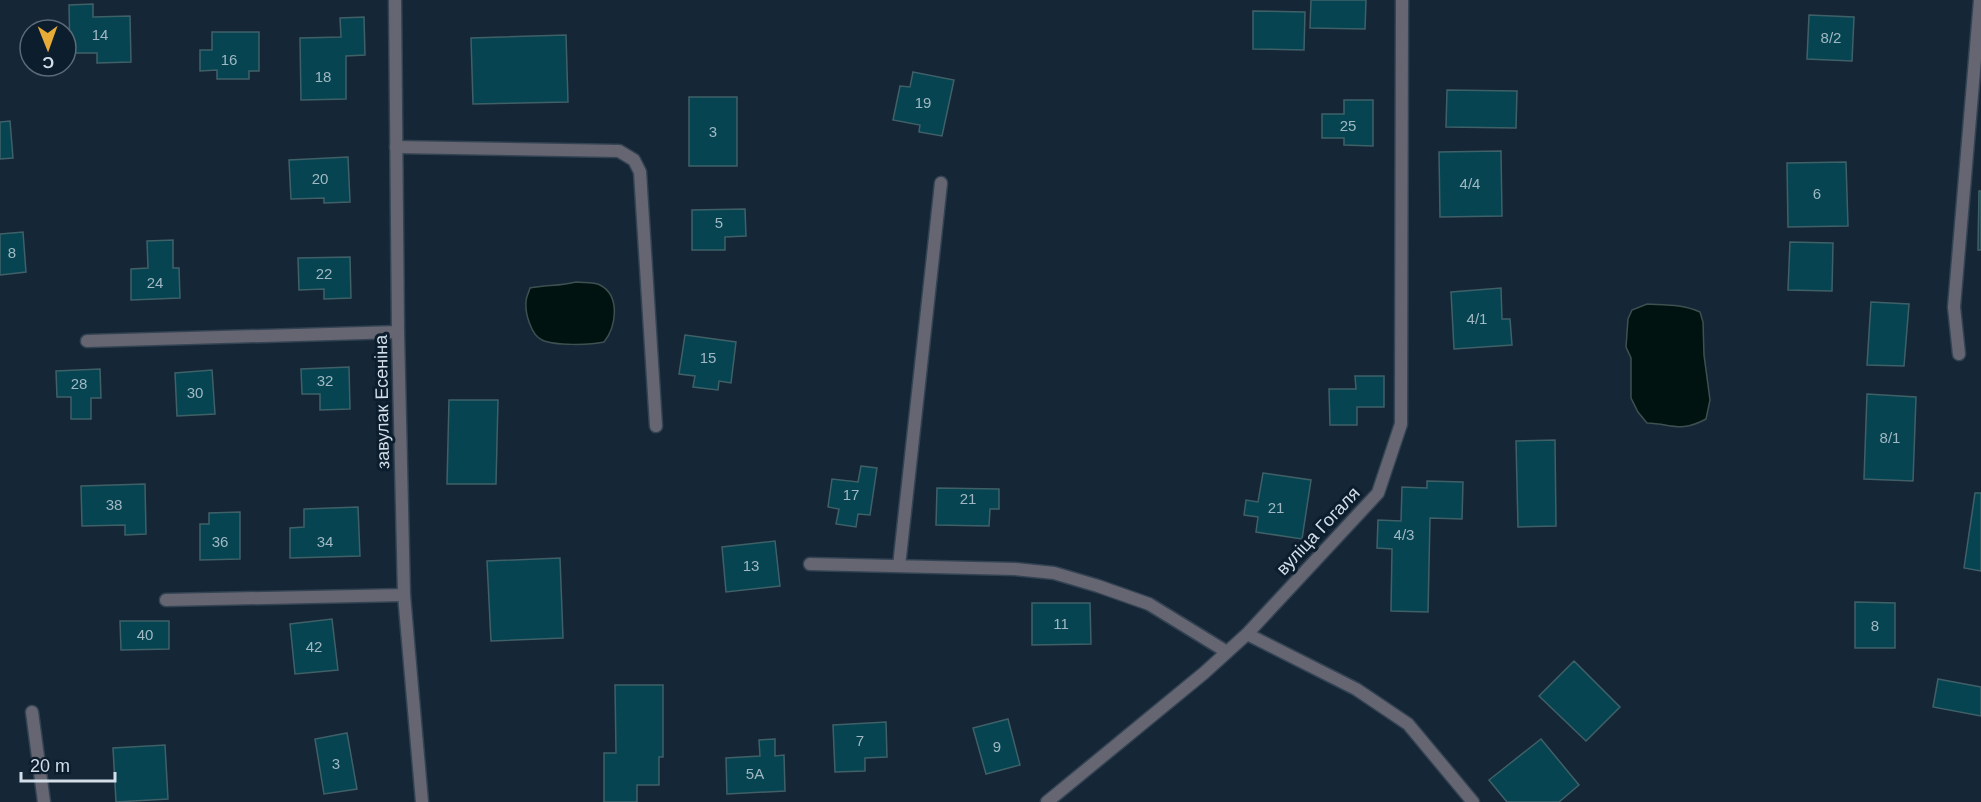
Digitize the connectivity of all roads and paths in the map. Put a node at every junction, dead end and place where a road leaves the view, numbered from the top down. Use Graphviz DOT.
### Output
graph roads {
  1 [pos="395,0"];
  2 [pos="1402,0"];
  3 [pos="1980,0"];
  4 [pos="396,147"];
  5 [pos="941,183"];
  6 [pos="398,332"];
  7 [pos="87,341"];
  8 [pos="1959,354"];
  9 [pos="656,426"];
  10 [pos="810,564"];
  11 [pos="899,566"];
  12 [pos="404,595"];
  13 [pos="165,600"];
  14 [pos="1247,634"];
  15 [pos="1227,652"];
  16 [pos="32,712"];
  17 [pos="44,802"];
  18 [pos="422,802"];
  19 [pos="1047,802"];
  20 [pos="1473,802"];
  1 -- 4 [label="street, завулак Есеніна"];
  2 -- 14 [label="street, вуліца Гогаля"];
  3 -- 8 [label="street"];
  4 -- 6 [label="street, завулак Есеніна"];
  4 -- 9 [label="street"];
  5 -- 11 [label="street"];
  6 -- 7 [label="street"];
  6 -- 12 [label="street, завулак Есеніна"];
  10 -- 11 [label="street"];
  11 -- 15 [label="street"];
  12 -- 13 [label="street"];
  12 -- 18 [label="street, завулак Есеніна"];
  14 -- 15 [label="street, вуліца Гогаля"];
  14 -- 20 [label="street"];
  15 -- 19 [label="street, вуліца Гогаля"];
  16 -- 17 [label="street"];
}
